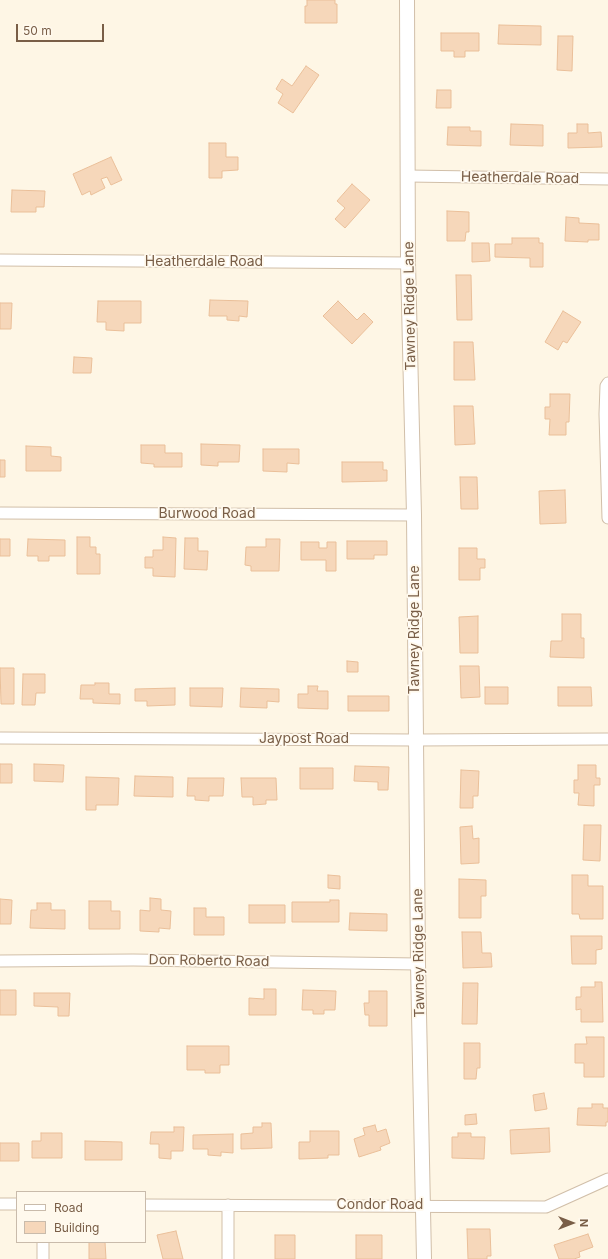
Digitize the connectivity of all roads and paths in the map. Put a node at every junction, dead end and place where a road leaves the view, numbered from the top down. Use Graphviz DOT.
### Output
graph roads {
  1 [pos="407,0"];
  2 [pos="408,176"];
  3 [pos="608,179"];
  4 [pos="0,260"];
  5 [pos="408,263"];
  6 [pos="608,383"];
  7 [pos="0,513"];
  8 [pos="414,515"];
  9 [pos="608,518"];
  10 [pos="0,738"];
  11 [pos="608,739"];
  12 [pos="416,740"];
  13 [pos="0,960"];
  14 [pos="418,964"];
  15 [pos="608,1179"];
  16 [pos="0,1204"];
  17 [pos="16,1204"];
  18 [pos="146,1204"];
  19 [pos="228,1205"];
  20 [pos="423,1205"];
  21 [pos="43,1243"];
  22 [pos="43,1259"];
  23 [pos="228,1259"];
  24 [pos="424,1259"];
  1 -- 2 [label="street, Tawney Ridge Lane"];
  2 -- 3 [label="street, Heatherdale Road"];
  2 -- 5 [label="street, Tawney Ridge Lane"];
  4 -- 5 [label="street, Heatherdale Road"];
  5 -- 8 [label="street, Tawney Ridge Lane"];
  6 -- 9 [label="street"];
  7 -- 8 [label="street, Burwood Road"];
  8 -- 12 [label="street, Tawney Ridge Lane"];
  10 -- 12 [label="street, Jaypost Road"];
  11 -- 12 [label="street, Jaypost Road"];
  12 -- 14 [label="street, Tawney Ridge Lane"];
  13 -- 14 [label="street, Don Roberto Road"];
  14 -- 20 [label="street, Tawney Ridge Lane"];
  15 -- 20 [label="street, Condor Road"];
  16 -- 17 [label="street"];
  18 -- 19 [label="street, Condor Road"];
  19 -- 20 [label="street, Condor Road"];
  19 -- 23 [label="street"];
  20 -- 24 [label="street, Tawney Ridge Lane"];
  21 -- 22 [label="street"];
}
